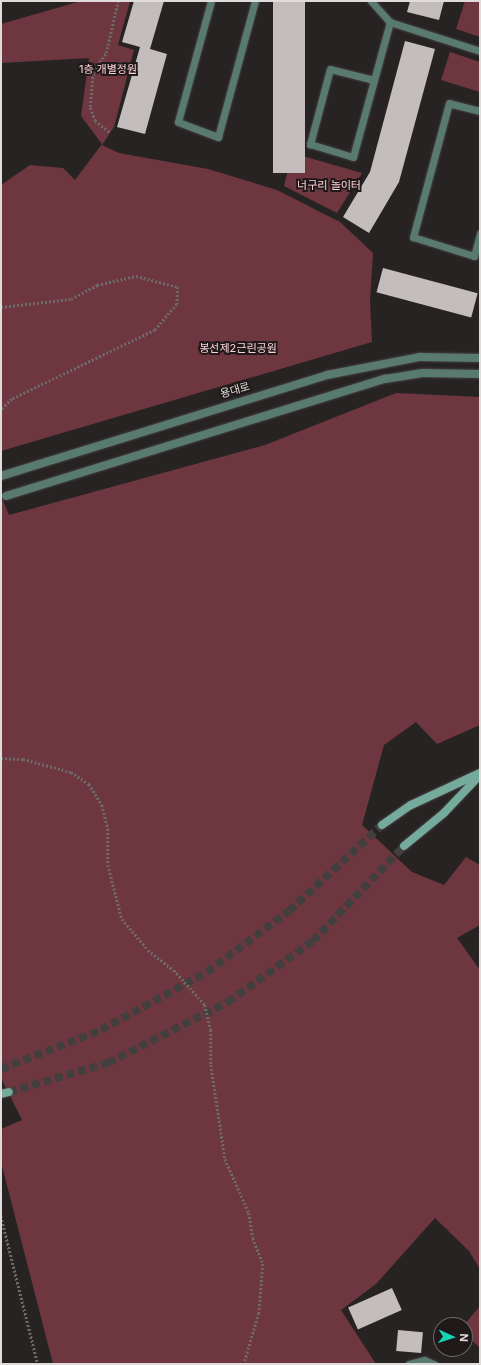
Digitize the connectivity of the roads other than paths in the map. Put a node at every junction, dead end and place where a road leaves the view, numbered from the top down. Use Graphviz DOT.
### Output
graph roads {
  1 [pos="211,1"];
  2 [pos="255,1"];
  3 [pos="371,1"];
  4 [pos="390,22"];
  5 [pos="480,51"];
  6 [pos="374,80"];
  7 [pos="480,112"];
  8 [pos="480,233"];
  9 [pos="480,358"];
  10 [pos="480,374"];
  11 [pos="1,476"];
  12 [pos="6,496"];
  13 [pos="480,774"];
  14 [pos="382,825"];
  15 [pos="404,846"];
  16 [pos="409,1364"];
  17 [pos="434,1364"];
  1 -- 2 [label="lane"];
  3 -- 4 [label="lane"];
  4 -- 5 [label="lane"];
  4 -- 6 [label="lane"];
  6 -- 6 [label="lane"];
  7 -- 8 [label="lane"];
  9 -- 11 [label="street, 용대로"];
  10 -- 12 [label="street"];
  13 -- 14 [label="main road"];
  13 -- 15 [label="main road"];
  16 -- 17 [label="lane"];
}
